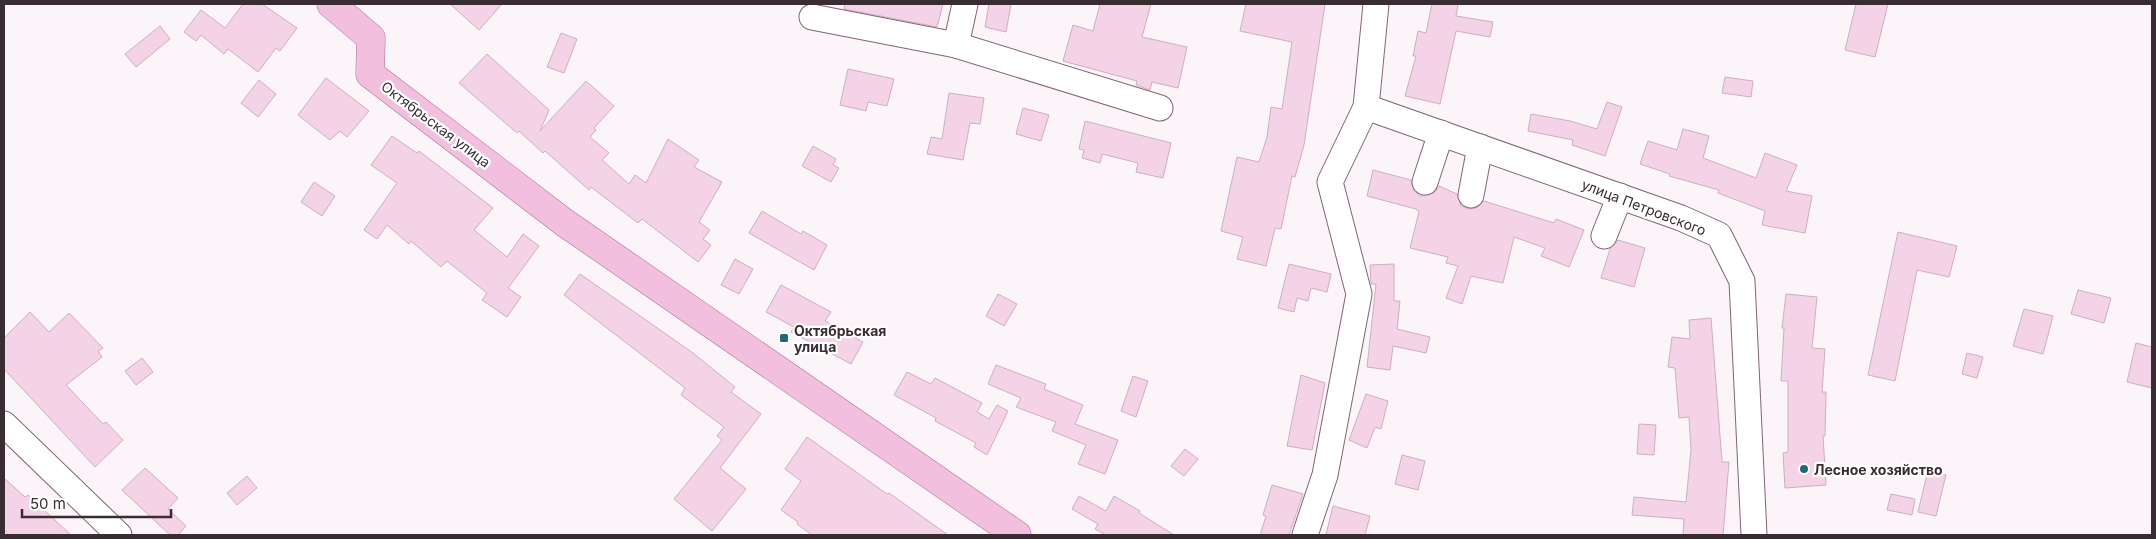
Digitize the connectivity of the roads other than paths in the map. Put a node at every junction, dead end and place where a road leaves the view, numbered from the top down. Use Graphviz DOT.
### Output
graph roads {
  1 [pos="331,4"];
  2 [pos="965,4"];
  3 [pos="1376,4"];
  4 [pos="812,16"];
  5 [pos="956,45"];
  6 [pos="1366,107"];
  7 [pos="1160,108"];
  8 [pos="1441,133"];
  9 [pos="1480,147"];
  10 [pos="1425,182"];
  11 [pos="1471,195"];
  12 [pos="1620,196"];
  13 [pos="1604,236"];
  14 [pos="4,424"];
  15 [pos="119,535"];
  16 [pos="1017,535"];
  17 [pos="1305,535"];
  18 [pos="1754,535"];
  1 -- 16 [label="main road, Октябрьская улица"];
  2 -- 5 [label="street"];
  3 -- 6 [label="street"];
  4 -- 5 [label="street"];
  5 -- 7 [label="street"];
  6 -- 8 [label="street, улица Петровского"];
  6 -- 17 [label="street"];
  8 -- 9 [label="street, улица Петровского"];
  8 -- 10 [label="street"];
  9 -- 11 [label="street"];
  9 -- 12 [label="street, улица Петровского"];
  12 -- 13 [label="street"];
  12 -- 18 [label="street, улица Петровского"];
  14 -- 15 [label="street"];
}
